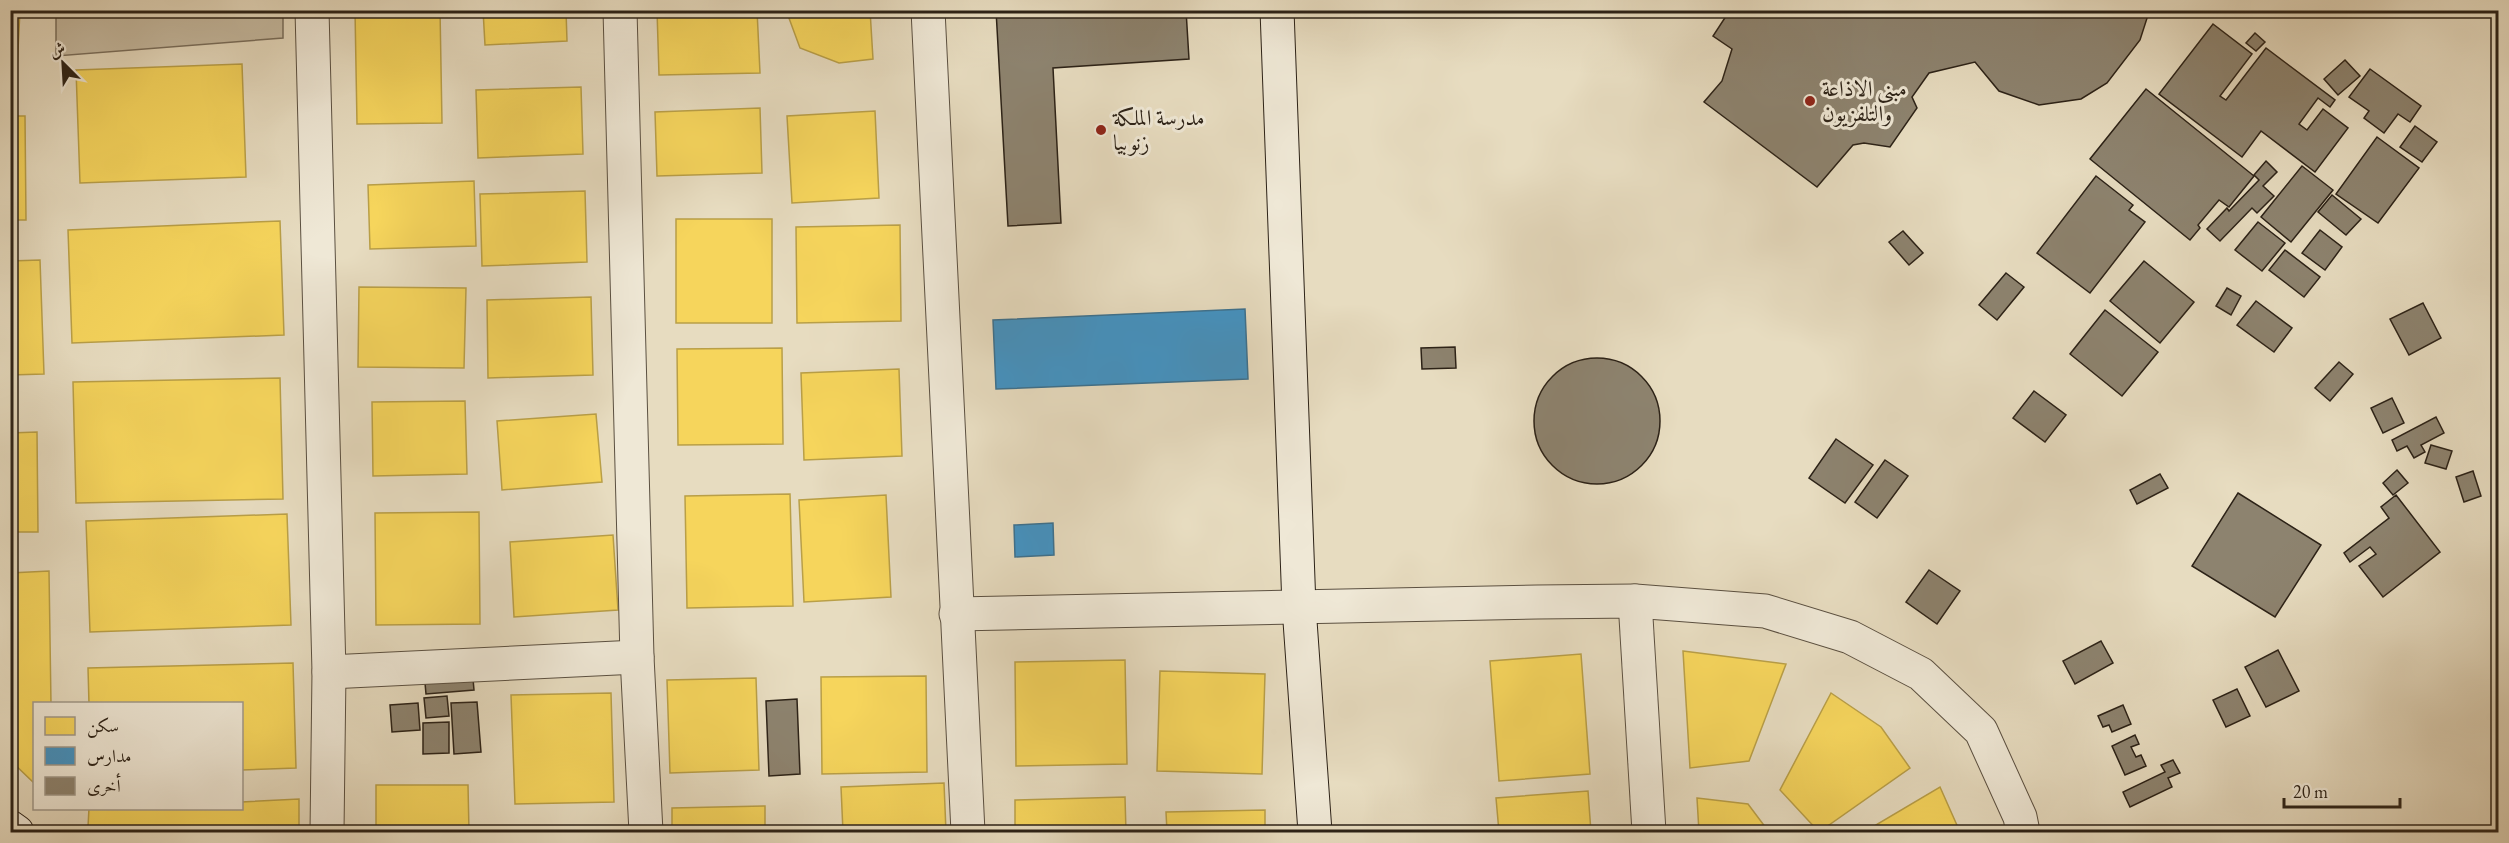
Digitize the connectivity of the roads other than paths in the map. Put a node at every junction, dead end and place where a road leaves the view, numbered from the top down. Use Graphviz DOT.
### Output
graph roads {
  1 [pos="312,10"];
  2 [pos="620,10"];
  3 [pos="928,10"];
  4 [pos="1277,10"];
  5 [pos="1635,601"];
  6 [pos="1299,607"];
  7 [pos="956,614"];
  8 [pos="637,657"];
  9 [pos="329,672"];
  10 [pos="10,827"];
  11 [pos="17,832"];
  12 [pos="327,832"];
  13 [pos="646,832"];
  14 [pos="968,832"];
  15 [pos="1315,832"];
  16 [pos="1649,832"];
  17 [pos="2023,832"];
  1 -- 9 [label="street"];
  2 -- 8 [label="street"];
  3 -- 7 [label="street"];
  4 -- 6 [label="street"];
  5 -- 6 [label="street"];
  5 -- 16 [label="street"];
  5 -- 17 [label="street"];
  6 -- 7 [label="street"];
  6 -- 15 [label="street"];
  7 -- 14 [label="street"];
  8 -- 9 [label="street"];
  8 -- 13 [label="street"];
  9 -- 12 [label="street"];
  10 -- 11 [label="street"];
}
